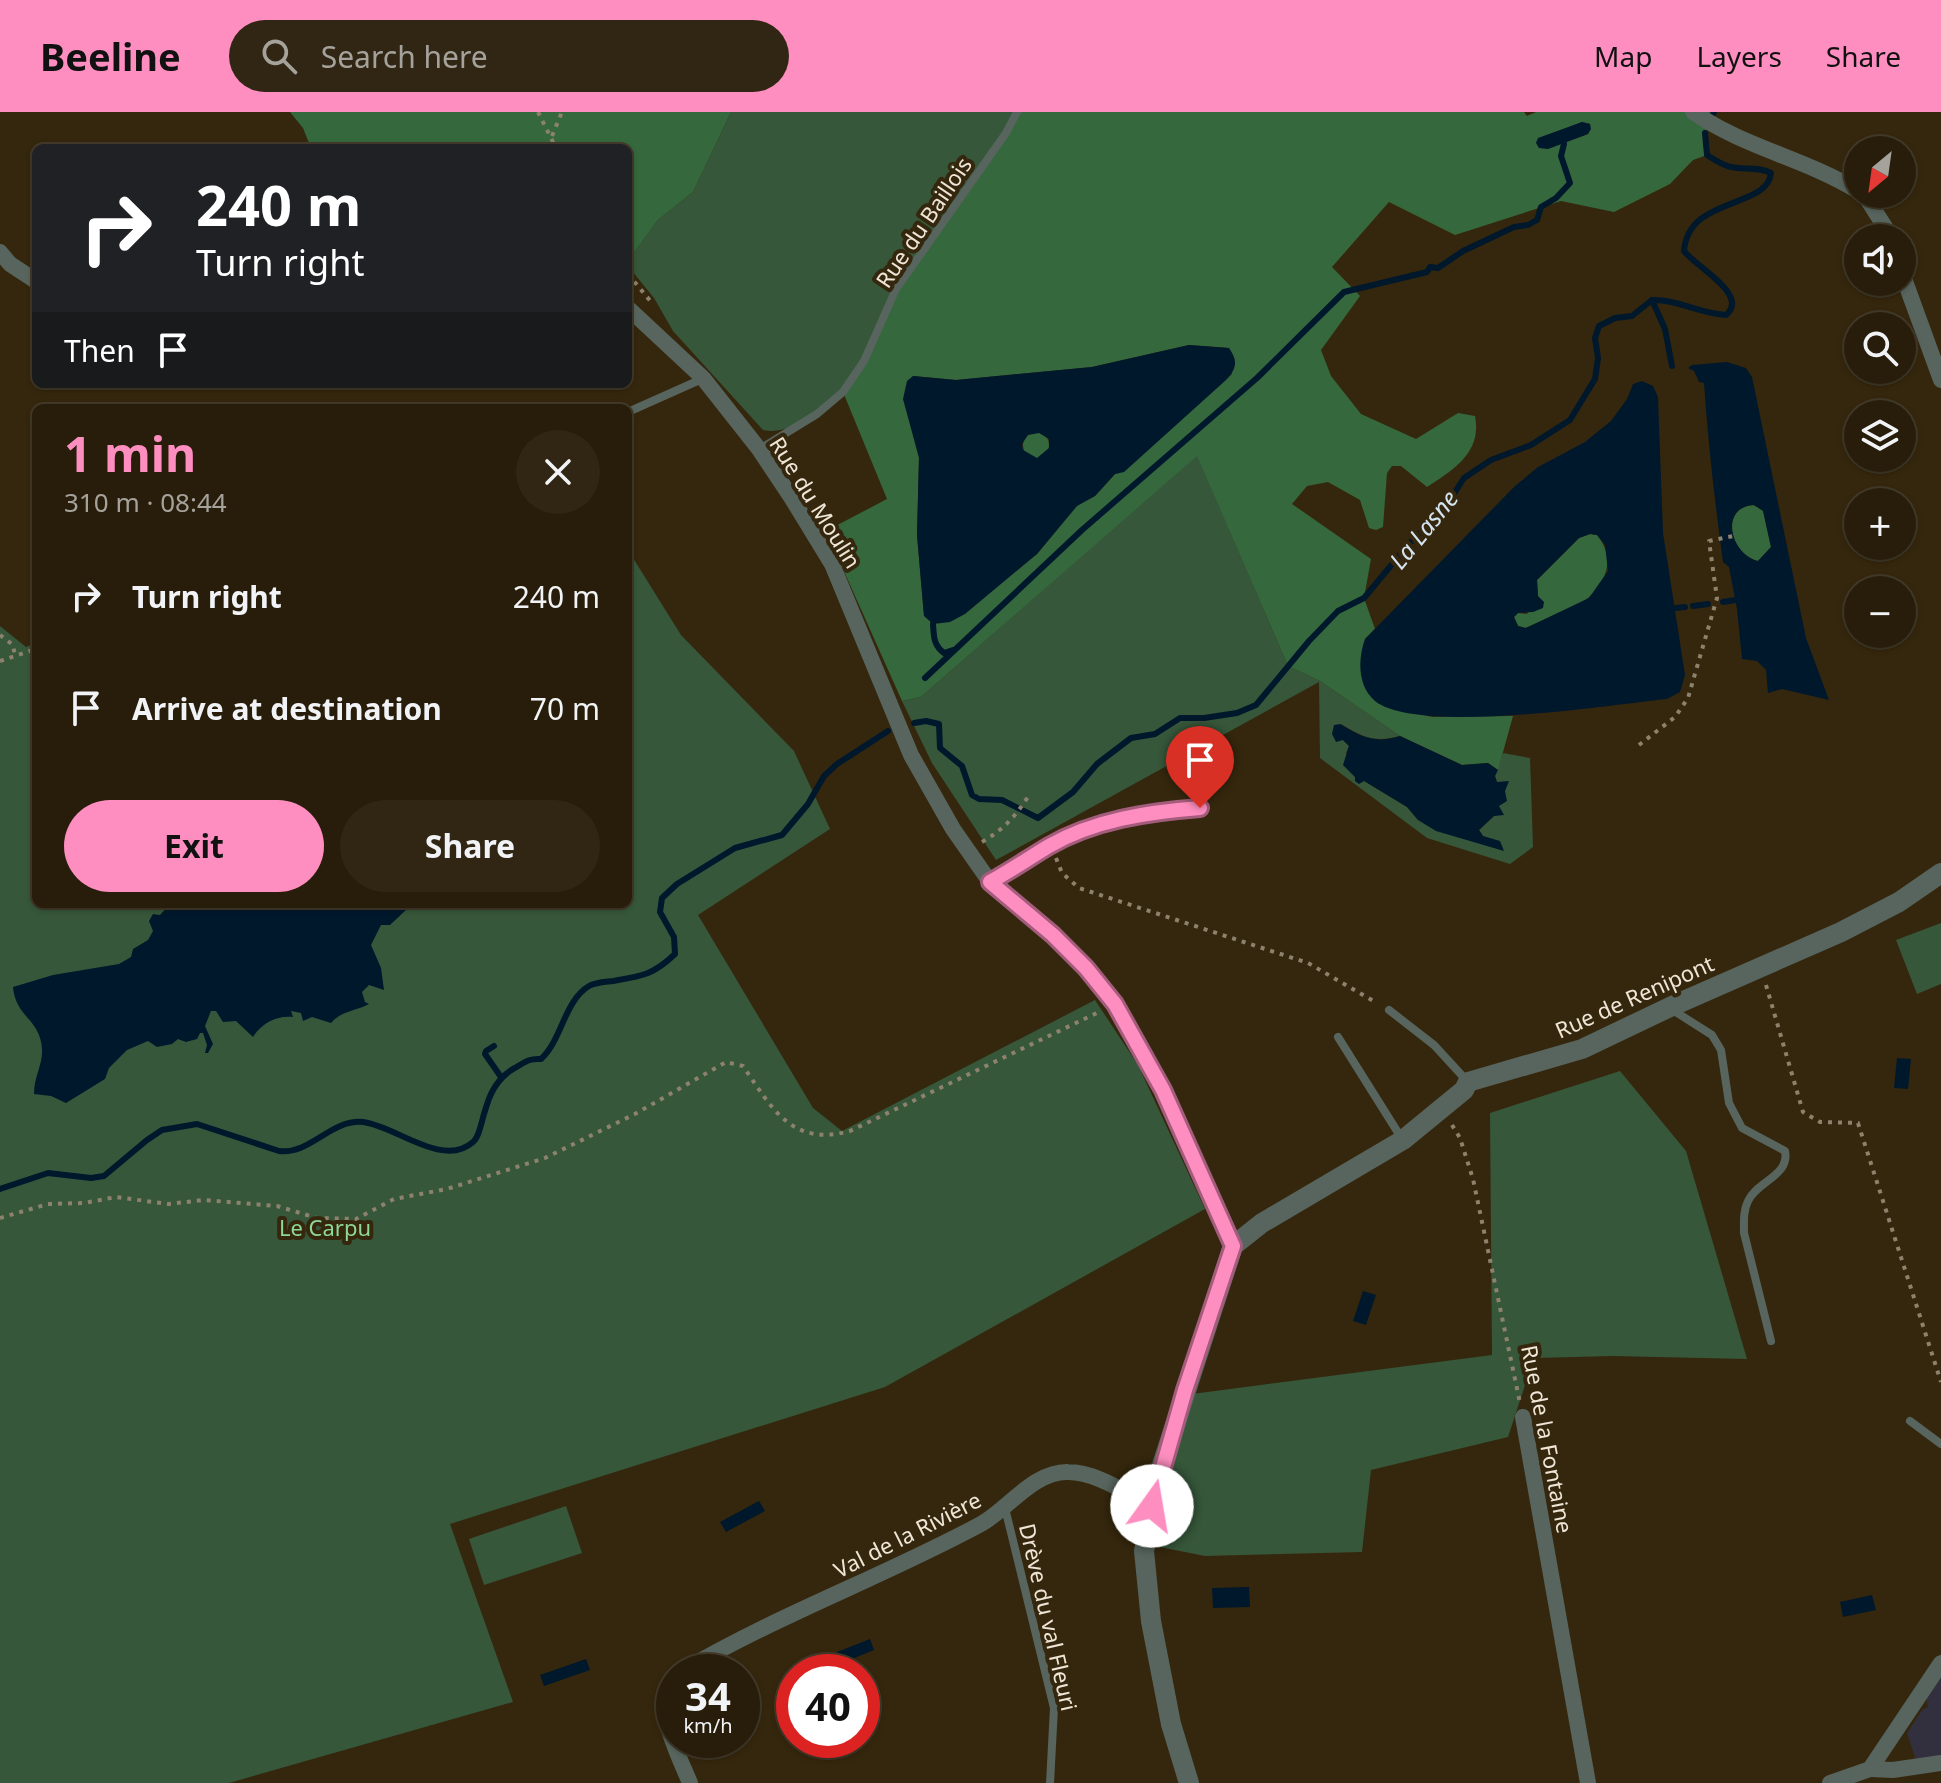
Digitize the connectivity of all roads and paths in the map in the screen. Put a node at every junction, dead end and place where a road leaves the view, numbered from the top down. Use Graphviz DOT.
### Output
graph roads {
  1 [pos="538,112"];
  2 [pos="562,112"];
  3 [pos="1017,112"];
  4 [pos="1693,112"];
  5 [pos="552,136"];
  6 [pos="555,144"];
  7 [pos="1844,182"];
  8 [pos="0,252"];
  9 [pos="32,278"];
  10 [pos="1910,296"];
  11 [pos="632,312"];
  12 [pos="703,378"];
  13 [pos="1941,380"];
  14 [pos="632,410"];
  15 [pos="759,449"];
  16 [pos="1733,536"];
  17 [pos="0,635"];
  18 [pos="32,650"];
  19 [pos="15,656"];
  20 [pos="0,661"];
  21 [pos="1639,745"];
  22 [pos="1029,795"];
  23 [pos="1200,808"];
  24 [pos="1051,845"];
  25 [pos="967,852"];
  26 [pos="1941,873"];
  27 [pos="990,882"];
  28 [pos="1761,966"];
  29 [pos="1115,1004"];
  30 [pos="1670,1007"];
  31 [pos="1389,1010"];
  32 [pos="1338,1037"];
  33 [pos="1468,1082"];
  34 [pos="1443,1109"];
  35 [pos="1403,1140"];
  36 [pos="0,1218"];
  37 [pos="1233,1246"];
  38 [pos="1771,1341"];
  39 [pos="1941,1382"];
  40 [pos="1523,1417"];
  41 [pos="1910,1421"];
  42 [pos="1941,1444"];
  43 [pos="1152,1506"];
  44 [pos="1005,1508"];
  45 [pos="713,1654"];
  46 [pos="1941,1663"];
  47 [pos="681,1758"];
  48 [pos="1941,1763"];
  49 [pos="1870,1769"];
  50 [pos="690,1783"];
  51 [pos="1050,1783"];
  52 [pos="1189,1783"];
  53 [pos="1588,1783"];
  54 [pos="1830,1783"];
  1 -- 5 [label="path"];
  2 -- 5 [label="path"];
  3 -- 15 [label="lane, Rue du Baillois"];
  4 -- 7 [label="street"];
  5 -- 6 [label="path"];
  8 -- 9 [label="street"];
  10 -- 13 [label="street"];
  11 -- 12 [label="street, Rue du Moulin"];
  12 -- 14 [label="lane"];
  12 -- 15 [label="street, Rue du Moulin"];
  15 -- 25 [label="street, Rue du Moulin"];
  16 -- 21 [label="path"];
  17 -- 19 [label="path"];
  18 -- 19 [label="path"];
  19 -- 20 [label="path"];
  22 -- 25 [label="path"];
  23 -- 24 [label="lane"];
  24 -- 27 [label="lane"];
  24 -- 31 [label="path"];
  25 -- 27 [label="street, Rue du Moulin"];
  26 -- 28 [label="street, Rue de Renipont"];
  27 -- 29 [label="street, Rue du Moulin"];
  28 -- 30 [label="street, Rue de Renipont"];
  28 -- 39 [label="path"];
  29 -- 36 [label="path"];
  29 -- 37 [label="street, Rue du Moulin"];
  30 -- 33 [label="street, Rue de Renipont"];
  30 -- 38 [label="lane"];
  31 -- 33 [label="lane"];
  32 -- 35 [label="lane"];
  33 -- 34 [label="street"];
  34 -- 35 [label="street"];
  34 -- 40 [label="path, Rue de la Fontaine"];
  35 -- 37 [label="street"];
  37 -- 43 [label="street"];
  40 -- 53 [label="street, Rue de la Fontaine"];
  41 -- 42 [label="lane"];
  43 -- 44 [label="street, Val de la Rivière"];
  43 -- 52 [label="street"];
  44 -- 45 [label="street, Val de la Rivière"];
  44 -- 51 [label="lane, Drève du val Fleuri"];
  46 -- 49 [label="street"];
  47 -- 50 [label="street"];
  48 -- 49 [label="street"];
  49 -- 54 [label="street"];
}
